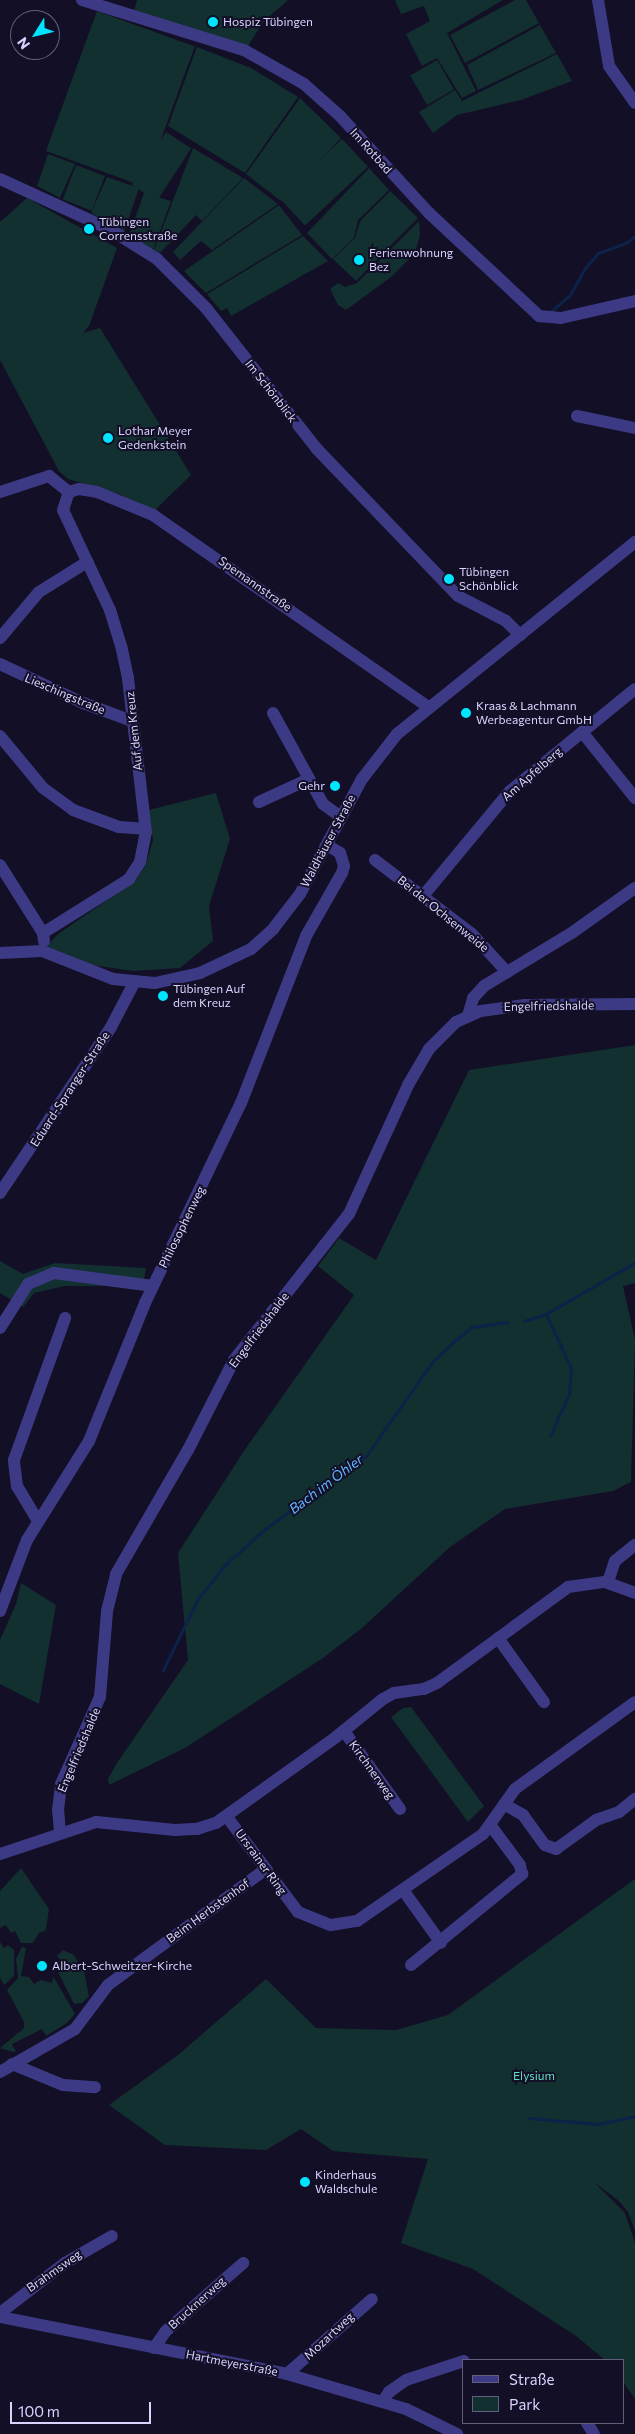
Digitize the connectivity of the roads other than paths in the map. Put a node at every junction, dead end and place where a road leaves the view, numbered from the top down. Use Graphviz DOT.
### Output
graph roads {
  1 [pos="82,0"];
  2 [pos="598,0"];
  3 [pos="635,103"];
  4 [pos="1,178"];
  5 [pos="635,301"];
  6 [pos="577,416"];
  7 [pos="635,428"];
  8 [pos="0,492"];
  9 [pos="69,492"];
  10 [pos="635,542"];
  11 [pos="635,550"];
  12 [pos="87,562"];
  13 [pos="609,565"];
  14 [pos="520,635"];
  15 [pos="0,638"];
  16 [pos="0,664"];
  17 [pos="635,689"];
  18 [pos="428,707"];
  19 [pos="273,713"];
  20 [pos="132,721"];
  21 [pos="582,732"];
  22 [pos="0,736"];
  23 [pos="308,779"];
  24 [pos="635,798"];
  25 [pos="259,802"];
  26 [pos="341,817"];
  27 [pos="145,829"];
  28 [pos="327,845"];
  29 [pos="375,860"];
  30 [pos="0,864"];
  31 [pos="635,888"];
  32 [pos="423,896"];
  33 [pos="43,933"];
  34 [pos="42,951"];
  35 [pos="0,953"];
  36 [pos="507,972"];
  37 [pos="134,983"];
  38 [pos="635,1004"];
  39 [pos="468,1016"];
  40 [pos="0,1192"];
  41 [pos="153,1286"];
  42 [pos="64,1318"];
  43 [pos="0,1328"];
  44 [pos="38,1521"];
  45 [pos="635,1545"];
  46 [pos="608,1582"];
  47 [pos="635,1593"];
  48 [pos="0,1611"];
  49 [pos="498,1638"];
  50 [pos="544,1702"];
  51 [pos="635,1702"];
  52 [pos="344,1731"];
  53 [pos="635,1798"];
  54 [pos="504,1804"];
  55 [pos="400,1809"];
  56 [pos="227,1817"];
  57 [pos="490,1826"];
  58 [pos="60,1832"];
  59 [pos="0,1854"];
  60 [pos="266,1869"];
  61 [pos="403,1890"];
  62 [pos="441,1943"];
  63 [pos="411,1965"];
  64 [pos="12,2064"];
  65 [pos="0,2072"];
  66 [pos="95,2087"];
  67 [pos="112,2236"];
  68 [pos="243,2263"];
  69 [pos="372,2299"];
  70 [pos="0,2315"];
  71 [pos="154,2348"];
  72 [pos="462,2362"];
  73 [pos="287,2374"];
  74 [pos="383,2401"];
  75 [pos="457,2434"];
  1 -- 5 [label="street, Im Rotbad"];
  2 -- 3 [label="street"];
  4 -- 14 [label="street, Im Schönblick"];
  6 -- 7 [label="street"];
  8 -- 9 [label="street"];
  9 -- 12 [label="street, Auf dem Kreuz"];
  9 -- 18 [label="street, Spemannstraße"];
  10 -- 13 [label="street, Waldhäuser Straße"];
  11 -- 13 [label="street, Waldhäuser Straße"];
  12 -- 15 [label="street"];
  12 -- 20 [label="street, Auf dem Kreuz"];
  13 -- 14 [label="street, Waldhäuser Straße"];
  14 -- 18 [label="street, Waldhäuser Straße"];
  16 -- 20 [label="street, Lieschingstraße"];
  17 -- 21 [label="street, Am Apfelberg"];
  18 -- 26 [label="street, Waldhäuser Straße"];
  19 -- 23 [label="street"];
  20 -- 27 [label="street, Auf dem Kreuz"];
  21 -- 24 [label="street"];
  21 -- 32 [label="street, Am Apfelberg"];
  22 -- 27 [label="street"];
  23 -- 25 [label="street"];
  23 -- 26 [label="street"];
  26 -- 28 [label="street, Waldhäuser Straße"];
  27 -- 33 [label="street, Auf dem Kreuz"];
  28 -- 37 [label="street, Waldhäuser Straße"];
  28 -- 41 [label="street, Philosophenweg"];
  29 -- 32 [label="street, Bei der Ochsenweide"];
  30 -- 33 [label="street"];
  31 -- 36 [label="street"];
  32 -- 36 [label="street, Bei der Ochsenweide"];
  33 -- 34 [label="street"];
  34 -- 35 [label="street, Waldhäuser Straße"];
  34 -- 37 [label="street, Waldhäuser Straße"];
  36 -- 39 [label="street"];
  37 -- 40 [label="street, Eduard-Spranger-Straße"];
  38 -- 39 [label="street, Engelfriedshalde"];
  39 -- 58 [label="street, Engelfriedshalde"];
  41 -- 43 [label="street"];
  41 -- 44 [label="street, Philosophenweg"];
  42 -- 44 [label="street"];
  44 -- 48 [label="street, Philosophenweg"];
  45 -- 46 [label="street"];
  46 -- 47 [label="street, Ursrainer Ring"];
  46 -- 49 [label="street, Ursrainer Ring"];
  49 -- 50 [label="street"];
  49 -- 52 [label="street, Ursrainer Ring"];
  51 -- 54 [label="street, Ursrainer Ring"];
  52 -- 55 [label="street, Kirchnerweg"];
  52 -- 56 [label="street, Ursrainer Ring"];
  53 -- 54 [label="street"];
  54 -- 57 [label="street, Ursrainer Ring"];
  56 -- 58 [label="street"];
  56 -- 60 [label="street, Ursrainer Ring"];
  57 -- 61 [label="street, Ursrainer Ring"];
  57 -- 62 [label="street"];
  58 -- 59 [label="street"];
  60 -- 61 [label="street, Ursrainer Ring"];
  60 -- 64 [label="street, Beim Herbstenhof"];
  61 -- 62 [label="street"];
  62 -- 63 [label="street"];
  64 -- 65 [label="street, Beim Herbstenhof"];
  64 -- 66 [label="street"];
  67 -- 70 [label="street, Brahmsweg"];
  68 -- 71 [label="street, Brucknerweg"];
  69 -- 73 [label="street, Mozartweg"];
  70 -- 71 [label="street, Hartmeyerstraße"];
  71 -- 73 [label="street, Hartmeyerstraße"];
  72 -- 74 [label="street"];
  73 -- 74 [label="street, Hartmeyerstraße"];
  74 -- 75 [label="street, Hartmeyerstraße"];
}
